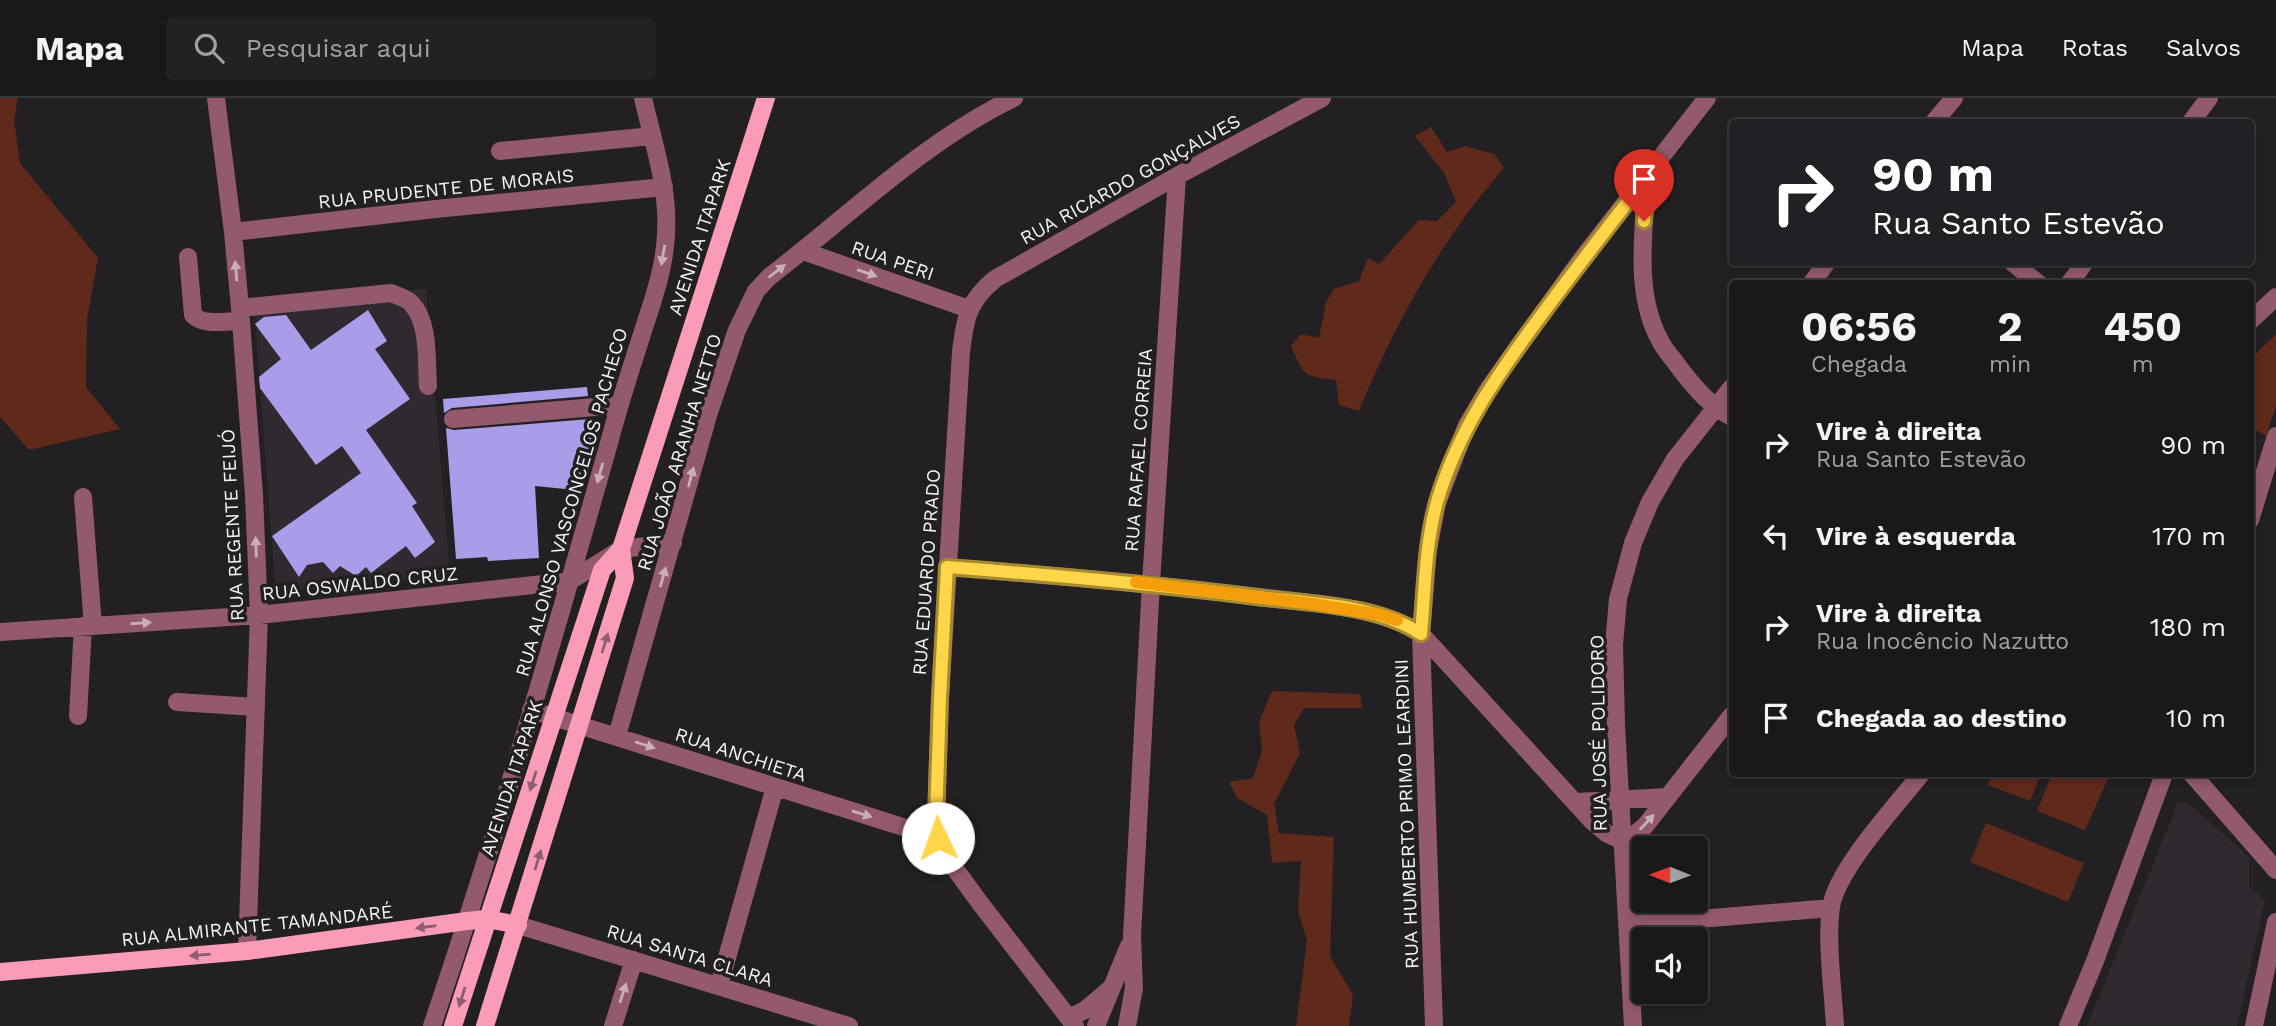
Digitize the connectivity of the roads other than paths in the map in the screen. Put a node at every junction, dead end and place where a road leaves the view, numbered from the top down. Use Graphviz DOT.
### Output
graph roads {
  1 [pos="216,98"];
  2 [pos="643,98"];
  3 [pos="766,98"];
  4 [pos="1014,98"];
  5 [pos="1322,98"];
  6 [pos="1707,98"];
  7 [pos="2209,98"];
  8 [pos="1946,101"];
  9 [pos="1936,119"];
  10 [pos="2193,119"];
  11 [pos="652,136"];
  12 [pos="500,151"];
  13 [pos="1177,176"];
  14 [pos="1647,177"];
  15 [pos="664,187"];
  16 [pos="233,232"];
  17 [pos="803,251"];
  18 [pos="188,257"];
  19 [pos="2017,266"];
  20 [pos="2034,280"];
  21 [pos="2276,296"];
  22 [pos="969,309"];
  23 [pos="240,315"];
  24 [pos="2254,317"];
  25 [pos="428,386"];
  26 [pos="1729,391"];
  27 [pos="619,405"];
  28 [pos="1716,409"];
  29 [pos="1729,416"];
  30 [pos="453,419"];
  31 [pos="2276,436"];
  32 [pos="83,497"];
  33 [pos="2254,507"];
  34 [pos="673,543"];
  35 [pos="621,550"];
  36 [pos="947,567"];
  37 [pos="570,581"];
  38 [pos="1151,583"];
  39 [pos="259,615"];
  40 [pos="88,626"];
  41 [pos="0,632"];
  42 [pos="1421,634"];
  43 [pos="177,702"];
  44 [pos="256,707"];
  45 [pos="531,710"];
  46 [pos="78,716"];
  47 [pos="554,716"];
  48 [pos="1729,719"];
  49 [pos="580,725"];
  50 [pos="617,736"];
  51 [pos="1919,777"];
  52 [pos="2163,777"];
  53 [pos="2195,777"];
  54 [pos="775,787"];
  55 [pos="1668,797"];
  56 [pos="1619,800"];
  57 [pos="1577,802"];
  58 [pos="938,838"];
  59 [pos="1621,840"];
  60 [pos="2276,870"];
  61 [pos="1831,908"];
  62 [pos="487,919"];
  63 [pos="467,921"];
  64 [pos="2276,922"];
  65 [pos="518,925"];
  66 [pos="1628,925"];
  67 [pos="1132,936"];
  68 [pos="247,951"];
  69 [pos="634,960"];
  70 [pos="0,972"];
  71 [pos="719,986"];
  72 [pos="1114,986"];
  73 [pos="1069,1023"];
  74 [pos="1104,1024"];
  75 [pos="432,1026"];
  76 [pos="453,1026"];
  77 [pos="484,1026"];
  78 [pos="613,1026"];
  79 [pos="849,1026"];
  80 [pos="1127,1026"];
  81 [pos="1434,1026"];
  82 [pos="1633,1026"];
  83 [pos="1835,1026"];
  84 [pos="2068,1026"];
  85 [pos="2254,1026"];
  1 -- 16 [label="street, RUA REGENTE FEIJÓ"];
  2 -- 11 [label="street, RUA ALONSO VASCONCELOS PACHECO"];
  3 -- 35 [label="main road, AVENIDA ITAPARK"];
  4 -- 17 [label="street, RUA JOÃO ARANHA NETTO"];
  5 -- 13 [label="street, RUA RICARDO GONÇALVES"];
  6 -- 14 [label="street, RUA HUMBERTO PRIMO LEARDINI"];
  7 -- 10 [label="street"];
  8 -- 9 [label="street"];
  11 -- 12 [label="street"];
  11 -- 15 [label="street, RUA ALONSO VASCONCELOS PACHECO"];
  13 -- 22 [label="street, RUA RICARDO GONÇALVES"];
  13 -- 38 [label="street, RUA RAFAEL CORREIA"];
  14 -- 28 [label="street"];
  14 -- 42 [label="street, RUA HUMBERTO PRIMO LEARDINI"];
  15 -- 16 [label="street, RUA PRUDENTE DE MORAIS"];
  15 -- 27 [label="street, RUA ALONSO VASCONCELOS PACHECO, one-way"];
  23 -- 16 [label="street, RUA REGENTE FEIJÓ, one-way"];
  17 -- 22 [label="street, RUA PERI, one-way"];
  34 -- 17 [label="street, RUA JOÃO ARANHA NETTO, one-way"];
  18 -- 23 [label="street"];
  19 -- 20 [label="street"];
  21 -- 24 [label="street"];
  22 -- 36 [label="street, RUA EDUARDO PRADO"];
  23 -- 25 [label="street"];
  39 -- 23 [label="street, RUA REGENTE FEIJÓ, one-way"];
  26 -- 28 [label="street, RUA JOSÉ POLIDORO"];
  27 -- 30 [label="street"];
  27 -- 37 [label="street, RUA ALONSO VASCONCELOS PACHECO, one-way"];
  28 -- 29 [label="street"];
  28 -- 56 [label="street, RUA JOSÉ POLIDORO"];
  31 -- 33 [label="street"];
  32 -- 40 [label="street"];
  34 -- 35 [label="street, RUA OSWALDO CRUZ"];
  50 -- 34 [label="street, RUA JOÃO ARANHA NETTO, one-way"];
  35 -- 37 [label="street, RUA OSWALDO CRUZ"];
  35 -- 47 [label="main road, AVENIDA ITAPARK"];
  49 -- 35 [label="main road, AVENIDA ITAPARK, one-way"];
  36 -- 38 [label="street"];
  36 -- 58 [label="street, RUA EDUARDO PRADO"];
  37 -- 39 [label="street, RUA OSWALDO CRUZ"];
  37 -- 45 [label="street, RUA ALONSO VASCONCELOS PACHECO"];
  38 -- 42 [label="street"];
  38 -- 67 [label="street, RUA RAFAEL CORREIA"];
  40 -- 39 [label="street, RUA OSWALDO CRUZ, one-way"];
  39 -- 44 [label="street, RUA REGENTE FEIJÓ"];
  40 -- 41 [label="street, RUA OSWALDO CRUZ"];
  40 -- 46 [label="street"];
  42 -- 57 [label="street"];
  42 -- 81 [label="street, RUA HUMBERTO PRIMO LEARDINI"];
  43 -- 44 [label="street"];
  44 -- 68 [label="street, RUA REGENTE FEIJÓ"];
  45 -- 47 [label="street, RUA ANCHIETA"];
  45 -- 63 [label="street, RUA ALONSO VASCONCELOS PACHECO"];
  47 -- 49 [label="street, RUA ANCHIETA"];
  47 -- 62 [label="main road, AVENIDA ITAPARK, one-way"];
  48 -- 55 [label="street"];
  49 -- 50 [label="street, RUA ANCHIETA"];
  65 -- 49 [label="main road, AVENIDA ITAPARK, one-way"];
  50 -- 54 [label="street, RUA ANCHIETA, one-way"];
  51 -- 61 [label="street"];
  52 -- 84 [label="street"];
  53 -- 60 [label="street"];
  54 -- 58 [label="street, RUA ANCHIETA, one-way"];
  54 -- 71 [label="street"];
  55 -- 56 [label="street"];
  59 -- 55 [label="street, one-way"];
  56 -- 57 [label="street"];
  56 -- 59 [label="street, RUA JOSÉ POLIDORO"];
  57 -- 59 [label="street"];
  58 -- 73 [label="street"];
  59 -- 66 [label="street, RUA JOSÉ POLIDORO"];
  61 -- 66 [label="street"];
  61 -- 83 [label="street"];
  62 -- 63 [label="main road, RUA ALMIRANTE TAMANDARÉ"];
  62 -- 65 [label="main road, RUA ALMIRANTE TAMANDARÉ"];
  62 -- 76 [label="main road, AVENIDA ITAPARK, one-way"];
  62 -- 77 [label="main road"];
  63 -- 68 [label="main road, RUA ALMIRANTE TAMANDARÉ, one-way"];
  63 -- 75 [label="street, RUA ALONSO VASCONCELOS PACHECO"];
  64 -- 85 [label="street"];
  65 -- 69 [label="street, RUA SANTA CLARA"];
  65 -- 77 [label="main road, AVENIDA ITAPARK"];
  66 -- 82 [label="street, RUA JOSÉ POLIDORO"];
  67 -- 72 [label="street, RUA RAFAEL CORREIA"];
  67 -- 80 [label="street, RUA RAFAEL CORREIA"];
  68 -- 70 [label="main road, RUA ALMIRANTE TAMANDARÉ, one-way"];
  69 -- 71 [label="street, RUA SANTA CLARA"];
  78 -- 69 [label="street, one-way"];
  71 -- 79 [label="street, RUA SANTA CLARA"];
  72 -- 73 [label="street"];
  72 -- 74 [label="street, RUA RAFAEL CORREIA"];
}
